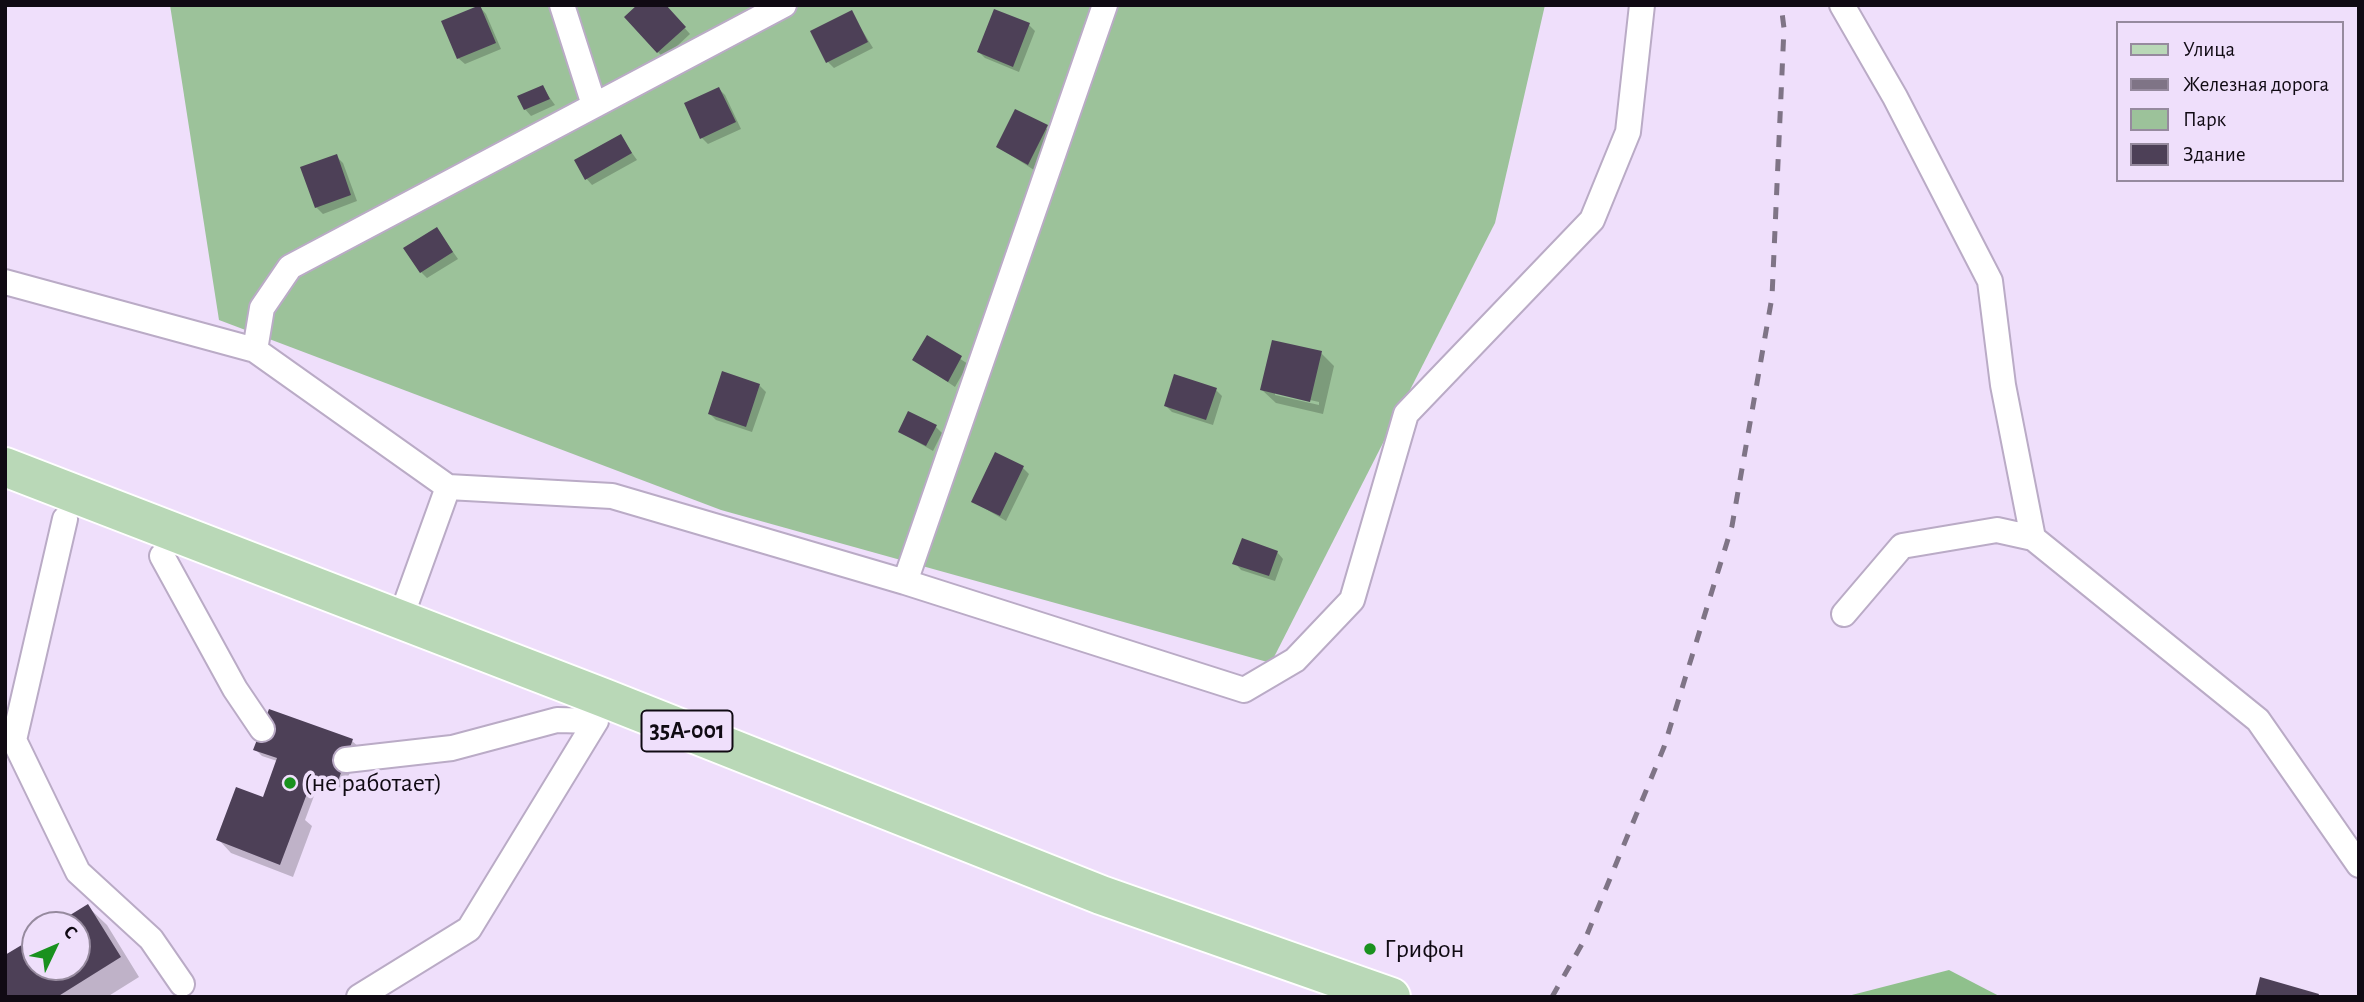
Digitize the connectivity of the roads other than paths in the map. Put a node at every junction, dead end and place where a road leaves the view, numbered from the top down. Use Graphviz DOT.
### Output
graph roads {
  1 [pos="562,5"];
  2 [pos="784,5"];
  3 [pos="1105,5"];
  4 [pos="1642,5"];
  5 [pos="1842,5"];
  6 [pos="594,105"];
  7 [pos="5,282"];
  8 [pos="255,350"];
  9 [pos="5,467"];
  10 [pos="448,487"];
  11 [pos="5,494"];
  12 [pos="65,519"];
  13 [pos="2033,538"];
  14 [pos="162,556"];
  15 [pos="905,582"];
  16 [pos="1844,614"];
  17 [pos="396,632"];
  18 [pos="596,721"];
  19 [pos="262,729"];
  20 [pos="346,760"];
  21 [pos="2359,865"];
  22 [pos="182,984"];
  23 [pos="1381,993"];
  24 [pos="359,997"];
  25 [pos="1319,997"];
  1 -- 6 [label="lane"];
  2 -- 6 [label="lane"];
  3 -- 15 [label="lane"];
  4 -- 15 [label="lane"];
  5 -- 13 [label="lane"];
  6 -- 8 [label="lane"];
  7 -- 8 [label="lane"];
  8 -- 10 [label="lane"];
  9 -- 17 [label="main road, 35А-001"];
  10 -- 15 [label="lane"];
  10 -- 17 [label="lane"];
  11 -- 12 [label="main road, 35А-001"];
  12 -- 14 [label="main road, 35А-001"];
  12 -- 22 [label="lane"];
  13 -- 16 [label="lane"];
  13 -- 21 [label="lane"];
  14 -- 17 [label="main road, 35А-001"];
  14 -- 19 [label="lane"];
  17 -- 18 [label="main road, 35А-001"];
  17 -- 23 [label="main road, 35А-001"];
  18 -- 20 [label="lane"];
  18 -- 24 [label="lane"];
  18 -- 25 [label="main road, 35А-001"];
}
